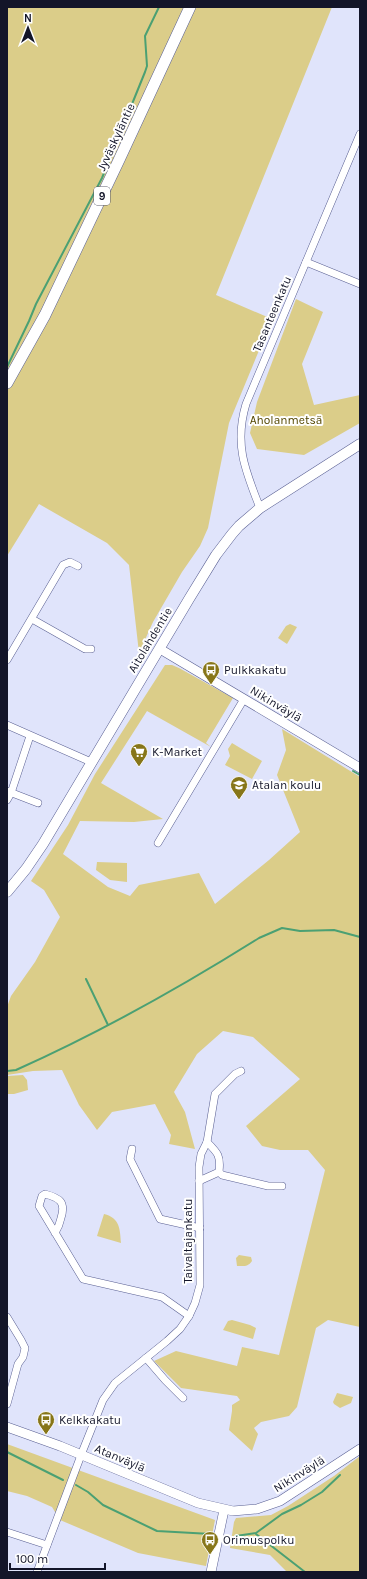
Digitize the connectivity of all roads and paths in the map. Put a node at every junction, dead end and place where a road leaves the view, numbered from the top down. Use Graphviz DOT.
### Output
graph roads {
  1 [pos="190,7"];
  2 [pos="360,134"];
  3 [pos="306,262"];
  4 [pos="360,284"];
  5 [pos="7,382"];
  6 [pos="360,444"];
  7 [pos="260,508"];
  8 [pos="78,566"];
  9 [pos="32,620"];
  10 [pos="91,649"];
  11 [pos="160,649"];
  12 [pos="7,660"];
  13 [pos="244,699"];
  14 [pos="7,725"];
  15 [pos="30,736"];
  16 [pos="91,762"];
  17 [pos="360,768"];
  18 [pos="9,792"];
  19 [pos="7,800"];
  20 [pos="38,803"];
  21 [pos="158,843"];
  22 [pos="7,892"];
  23 [pos="241,1071"];
  24 [pos="207,1142"];
  25 [pos="132,1149"];
  26 [pos="218,1172"];
  27 [pos="199,1181"];
  28 [pos="282,1186"];
  29 [pos="200,1228"];
  30 [pos="55,1233"];
  31 [pos="189,1316"];
  32 [pos="8,1319"];
  33 [pos="146,1358"];
  34 [pos="183,1398"];
  35 [pos="7,1404"];
  36 [pos="7,1427"];
  37 [pos="360,1449"];
  38 [pos="81,1454"];
  39 [pos="224,1510"];
  40 [pos="7,1532"];
  41 [pos="47,1544"];
  42 [pos="37,1572"];
  43 [pos="211,1572"];
  1 -- 5 [label="highway, Jyväskyläntie / 9"];
  2 -- 3 [label="street, Tasanteenkatu"];
  3 -- 4 [label="street"];
  3 -- 7 [label="street, Tasanteenkatu"];
  6 -- 7 [label="main road, Aitolahdentie"];
  7 -- 11 [label="main road, Aitolahdentie"];
  8 -- 9 [label="street"];
  9 -- 10 [label="street"];
  9 -- 12 [label="street"];
  11 -- 13 [label="street, Nikinväylä"];
  11 -- 16 [label="main road, Aitolahdentie"];
  13 -- 17 [label="street, Nikinväylä"];
  13 -- 21 [label="street"];
  14 -- 15 [label="street"];
  15 -- 16 [label="street"];
  15 -- 18 [label="street"];
  16 -- 22 [label="main road, Aitolahdentie"];
  18 -- 19 [label="street"];
  18 -- 20 [label="street"];
  23 -- 24 [label="street, Taivaltajankatu"];
  24 -- 26 [label="street"];
  24 -- 27 [label="street, Taivaltajankatu"];
  25 -- 29 [label="street"];
  26 -- 27 [label="street"];
  26 -- 28 [label="street"];
  27 -- 29 [label="street, Taivaltajankatu"];
  29 -- 31 [label="street, Taivaltajankatu"];
  30 -- 30 [label="street"];
  30 -- 31 [label="street"];
  31 -- 33 [label="street, Taivaltajankatu"];
  32 -- 35 [label="street"];
  33 -- 34 [label="street"];
  33 -- 38 [label="street, Taivaltajankatu"];
  36 -- 38 [label="street, Atanväylä"];
  37 -- 39 [label="street, Nikinväylä"];
  38 -- 39 [label="street, Atanväylä"];
  38 -- 41 [label="street, Taivaltajankatu"];
  39 -- 43 [label="street"];
  40 -- 41 [label="street"];
  41 -- 42 [label="street, Taivaltajankatu"];
}
